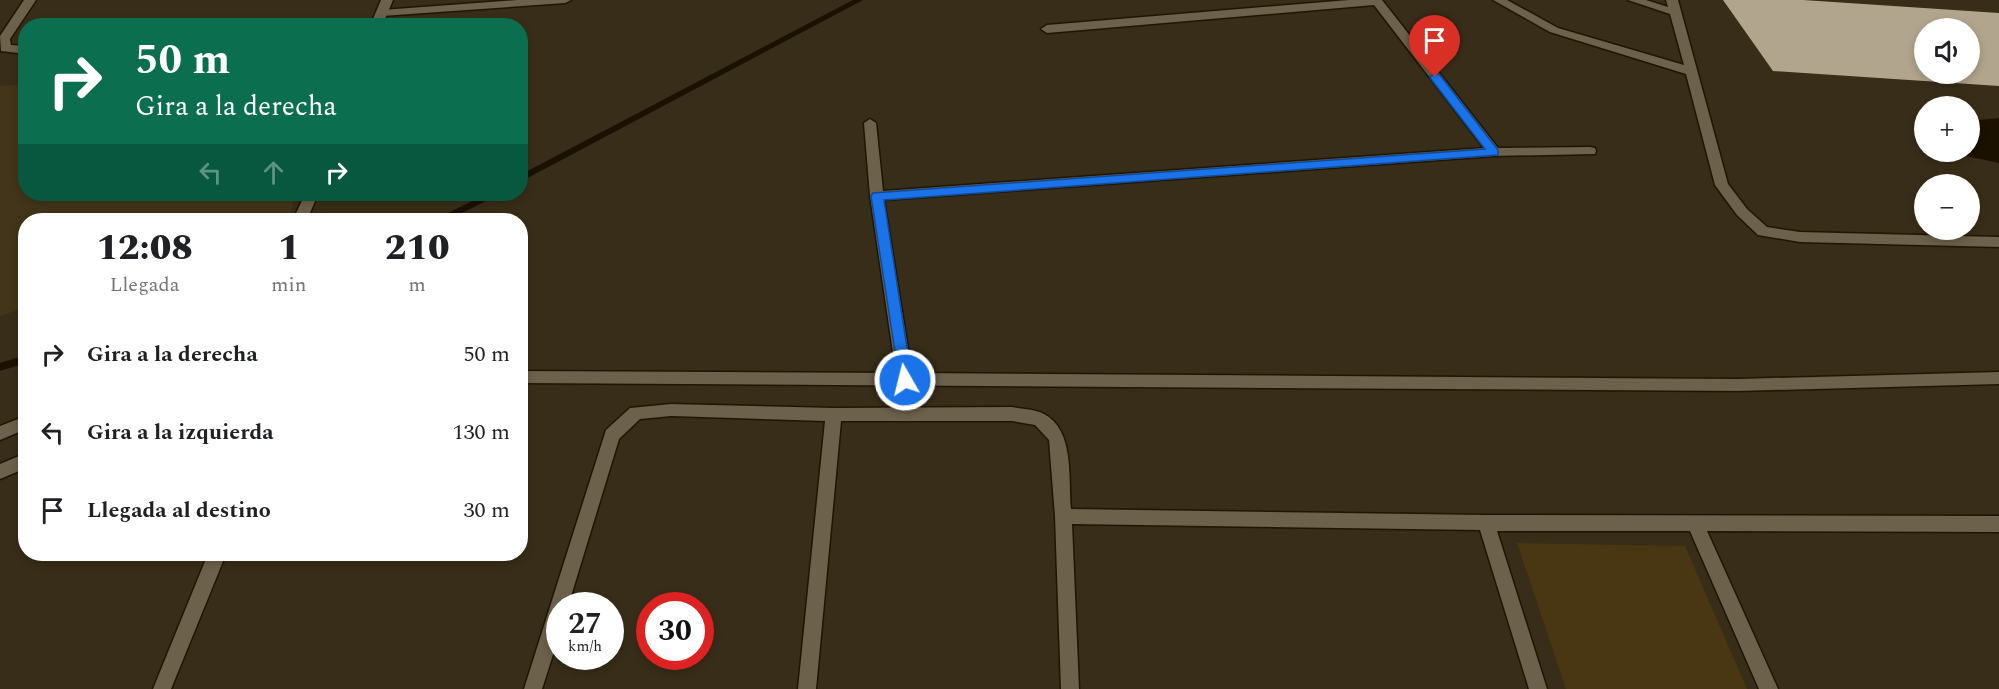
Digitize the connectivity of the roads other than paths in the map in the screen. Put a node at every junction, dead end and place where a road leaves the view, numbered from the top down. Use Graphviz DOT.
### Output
graph roads {
  1 [pos="30,0"];
  2 [pos="387,0"];
  3 [pos="565,0"];
  4 [pos="1376,0"];
  5 [pos="1499,0"];
  6 [pos="1634,0"];
  7 [pos="453,4"];
  8 [pos="1673,6"];
  9 [pos="382,13"];
  10 [pos="18,18"];
  11 [pos="18,18"];
  12 [pos="380,18"];
  13 [pos="1047,29"];
  14 [pos="18,49"];
  15 [pos="1690,71"];
  16 [pos="870,123"];
  17 [pos="1590,151"];
  18 [pos="1494,152"];
  19 [pos="877,196"];
  20 [pos="1999,242"];
  21 [pos="528,377"];
  22 [pos="1999,378"];
  23 [pos="905,380"];
  24 [pos="834,415"];
  25 [pos="18,425"];
  26 [pos="0,433"];
  27 [pos="18,464"];
  28 [pos="0,472"];
  29 [pos="1063,516"];
  30 [pos="1486,523"];
  31 [pos="1695,524"];
  32 [pos="1999,525"];
  33 [pos="214,561"];
  34 [pos="162,689"];
  35 [pos="533,689"];
  36 [pos="807,689"];
  37 [pos="1070,689"];
  38 [pos="1538,689"];
  39 [pos="1769,689"];
  1 -- 11 [label="street"];
  2 -- 9 [label="street"];
  3 -- 7 [label="street"];
  4 -- 13 [label="street"];
  4 -- 18 [label="street"];
  5 -- 15 [label="street"];
  6 -- 8 [label="street"];
  7 -- 9 [label="street"];
  8 -- 15 [label="street"];
  9 -- 12 [label="street"];
  10 -- 14 [label="street"];
  15 -- 20 [label="street"];
  16 -- 19 [label="street"];
  17 -- 18 [label="street"];
  18 -- 19 [label="street"];
  19 -- 23 [label="street"];
  21 -- 23 [label="street"];
  22 -- 23 [label="street"];
  24 -- 29 [label="street"];
  24 -- 35 [label="street"];
  24 -- 36 [label="street"];
  25 -- 26 [label="street"];
  27 -- 28 [label="street"];
  29 -- 30 [label="street"];
  29 -- 37 [label="street"];
  30 -- 31 [label="street"];
  30 -- 38 [label="street"];
  31 -- 32 [label="street"];
  31 -- 39 [label="street"];
  33 -- 34 [label="street"];
}
